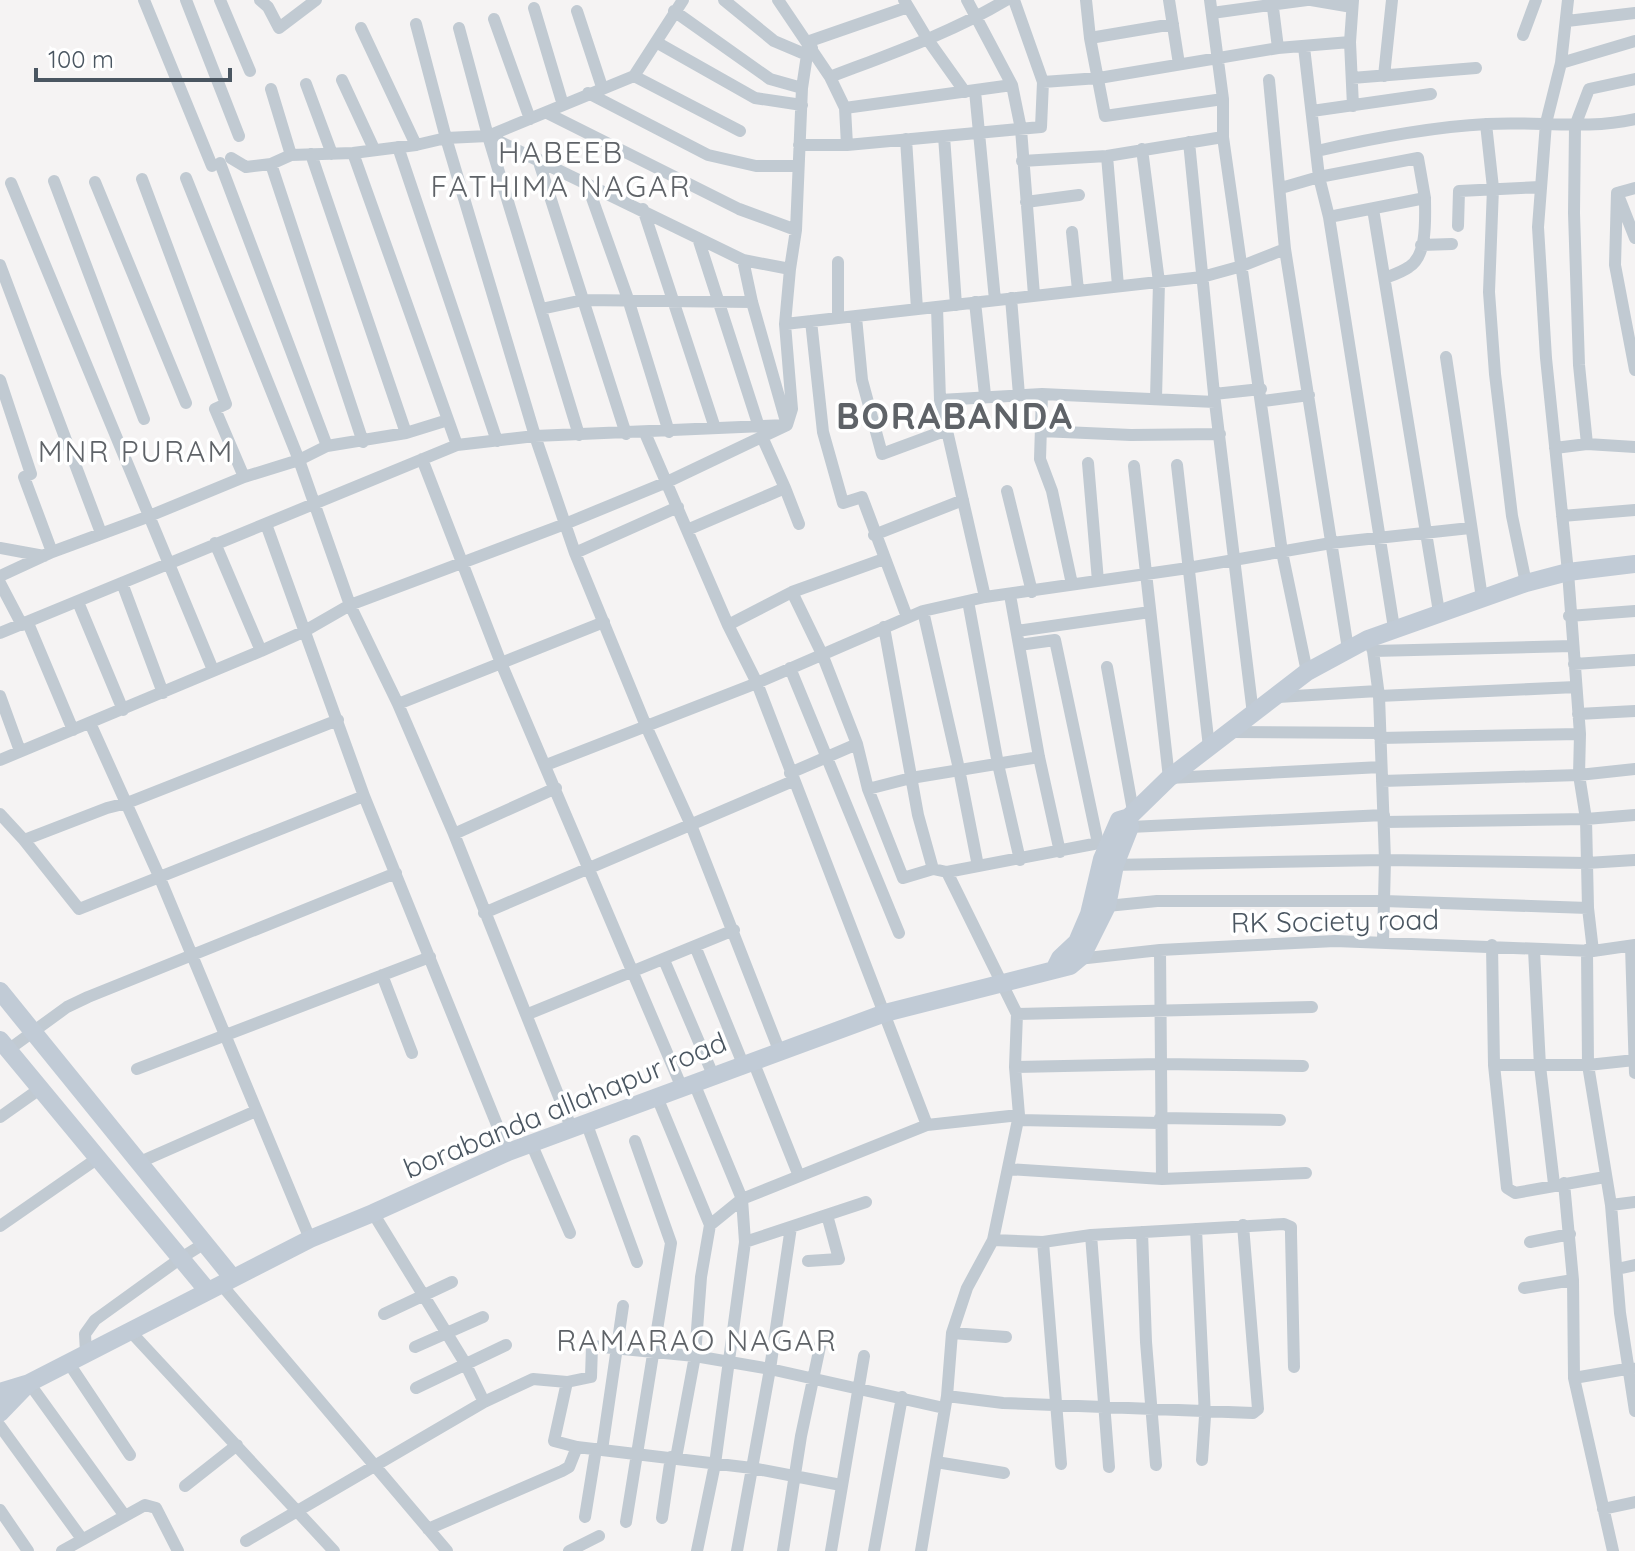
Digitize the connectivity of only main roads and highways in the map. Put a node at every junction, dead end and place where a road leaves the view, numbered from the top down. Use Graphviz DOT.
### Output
graph roads {
  1 [pos="1635,564"];
  2 [pos="1131,818"];
  3 [pos="1107,866"];
  4 [pos="1054,970"];
  5 [pos="0,991"];
  6 [pos="4,1045"];
  7 [pos="220,1283"];
  8 [pos="29,1383"];
  9 [pos="0,1392"];
  10 [pos="0,1413"];
  1 -- 2 [label="main road"];
  2 -- 3 [label="main road"];
  2 -- 3 [label="main road"];
  3 -- 4 [label="main road"];
  3 -- 4 [label="main road, borabanda allahapur road"];
  4 -- 7 [label="main road, borabanda allahapur road"];
  5 -- 7 [label="main road"];
  6 -- 7 [label="main road"];
  7 -- 8 [label="main road, borabanda allahapur road"];
  8 -- 9 [label="main road, borabanda allahapur road"];
  8 -- 10 [label="main road, borabanda allahapur road"];
}
